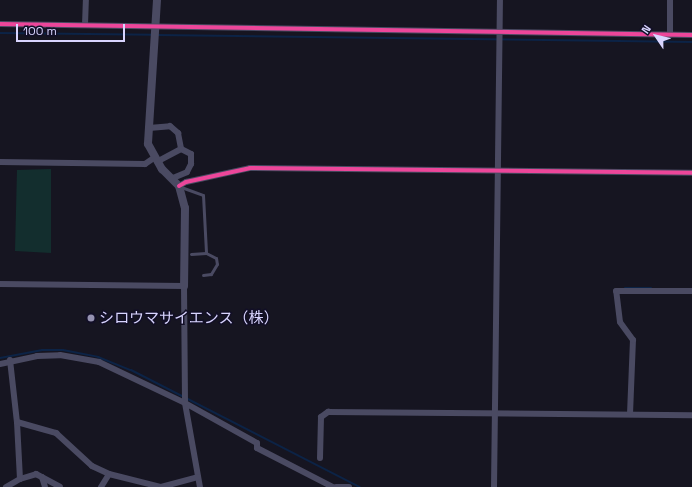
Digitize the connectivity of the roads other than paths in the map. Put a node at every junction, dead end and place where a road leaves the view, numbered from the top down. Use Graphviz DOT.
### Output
graph roads {
  1 [pos="86,0"];
  2 [pos="157,0"];
  3 [pos="500,0"];
  4 [pos="670,0"];
  5 [pos="0,24"];
  6 [pos="85,25"];
  7 [pos="157,26"];
  8 [pos="499,34"];
  9 [pos="670,35"];
  10 [pos="692,35"];
  11 [pos="149,128"];
  12 [pos="180,148"];
  13 [pos="156,160"];
  14 [pos="0,162"];
  15 [pos="498,171"];
  16 [pos="692,173"];
  17 [pos="173,178"];
  18 [pos="179,186"];
  19 [pos="206,253"];
  20 [pos="191,254"];
  21 [pos="203,275"];
  22 [pos="0,284"];
  23 [pos="184,286"];
  24 [pos="692,291"];
  25 [pos="10,360"];
  26 [pos="0,364"];
  27 [pos="185,403"];
  28 [pos="494,412"];
  29 [pos="630,414"];
  30 [pos="692,415"];
  31 [pos="18,422"];
  32 [pos="320,458"];
  33 [pos="109,474"];
  34 [pos="42,477"];
  35 [pos="198,477"];
  36 [pos="20,480"];
  37 [pos="6,487"];
  38 [pos="45,487"];
  39 [pos="60,487"];
  40 [pos="101,487"];
  41 [pos="161,487"];
  42 [pos="200,487"];
  43 [pos="333,487"];
  44 [pos="336,487"];
  45 [pos="349,487"];
  46 [pos="494,487"];
  1 -- 6 [label="street"];
  2 -- 7 [label="street"];
  3 -- 8 [label="street"];
  4 -- 9 [label="street"];
  5 -- 6 [label="street"];
  6 -- 7 [label="street"];
  7 -- 8 [label="street"];
  7 -- 11 [label="street"];
  8 -- 9 [label="street"];
  8 -- 15 [label="street"];
  9 -- 10 [label="street"];
  11 -- 12 [label="street"];
  11 -- 13 [label="street"];
  12 -- 13 [label="street"];
  12 -- 17 [label="street"];
  13 -- 14 [label="street"];
  13 -- 17 [label="street"];
  15 -- 16 [label="street"];
  15 -- 18 [label="street"];
  15 -- 28 [label="street"];
  17 -- 18 [label="street"];
  18 -- 19 [label="lane"];
  18 -- 23 [label="street"];
  19 -- 20 [label="lane"];
  19 -- 21 [label="lane"];
  22 -- 23 [label="street"];
  23 -- 27 [label="street"];
  24 -- 29 [label="street"];
  25 -- 26 [label="street"];
  25 -- 27 [label="street"];
  25 -- 31 [label="street"];
  27 -- 35 [label="street"];
  27 -- 43 [label="street"];
  28 -- 29 [label="street"];
  28 -- 32 [label="street"];
  28 -- 46 [label="street"];
  29 -- 30 [label="street"];
  31 -- 33 [label="street"];
  31 -- 36 [label="street"];
  33 -- 40 [label="street"];
  33 -- 41 [label="street"];
  34 -- 36 [label="street"];
  34 -- 38 [label="street"];
  34 -- 39 [label="street"];
  35 -- 41 [label="street"];
  35 -- 42 [label="street"];
  36 -- 37 [label="street"];
  44 -- 45 [label="street"];
}
